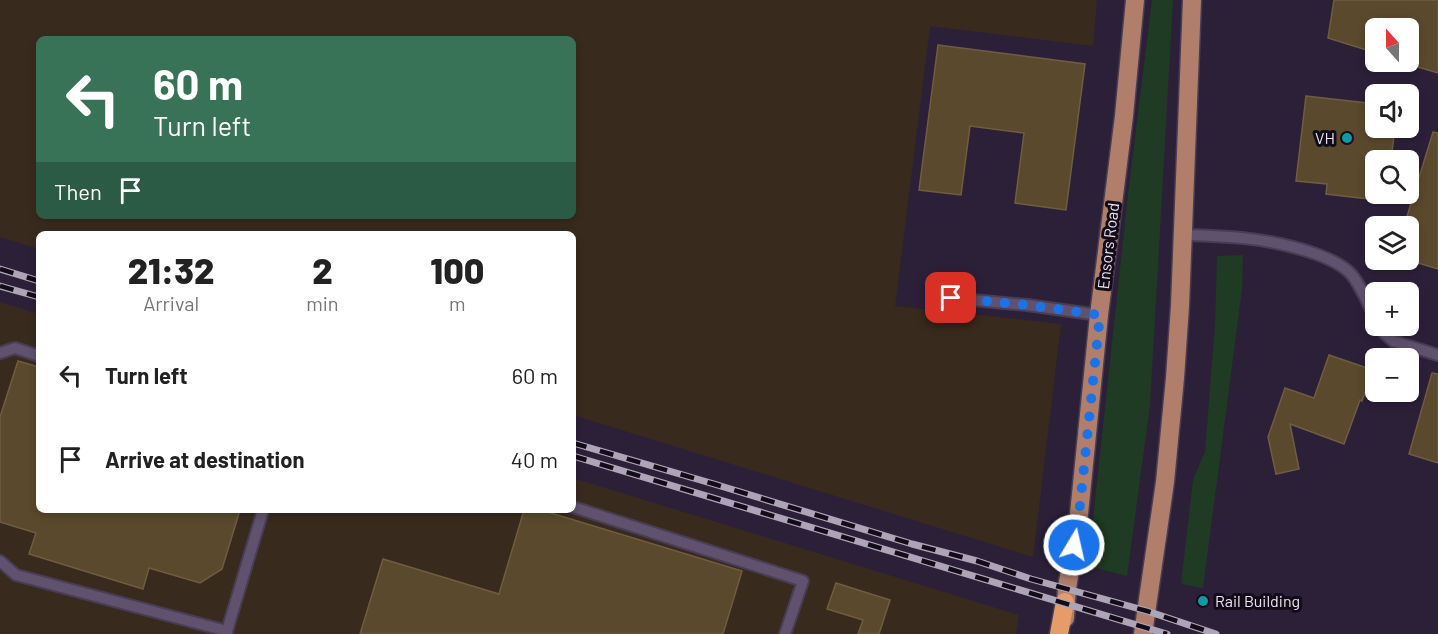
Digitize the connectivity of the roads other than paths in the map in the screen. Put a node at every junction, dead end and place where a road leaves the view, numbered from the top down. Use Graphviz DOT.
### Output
graph roads {
  1 [pos="1135,0"];
  2 [pos="1192,0"];
  3 [pos="1182,235"];
  4 [pos="951,298"];
  5 [pos="1365,300"];
  6 [pos="1100,315"];
  7 [pos="1387,336"];
  8 [pos="0,353"];
  9 [pos="36,355"];
  10 [pos="1438,356"];
  11 [pos="576,508"];
  12 [pos="262,513"];
  13 [pos="0,561"];
  14 [pos="1065,602"];
  15 [pos="227,633"];
  16 [pos="785,634"];
  17 [pos="1059,634"];
  18 [pos="1065,634"];
  19 [pos="1143,634"];
  1 -- 6 [label="main road, Ensors Road"];
  2 -- 3 [label="main road"];
  3 -- 5 [label="lane"];
  3 -- 19 [label="main road"];
  4 -- 6 [label="lane"];
  6 -- 14 [label="main road, Ensors Road"];
  7 -- 10 [label="lane"];
  8 -- 9 [label="lane"];
  11 -- 16 [label="lane"];
  12 -- 15 [label="lane"];
  13 -- 15 [label="lane"];
  14 -- 17 [label="highway"];
  14 -- 18 [label="main road, Ensors Road"];
}
